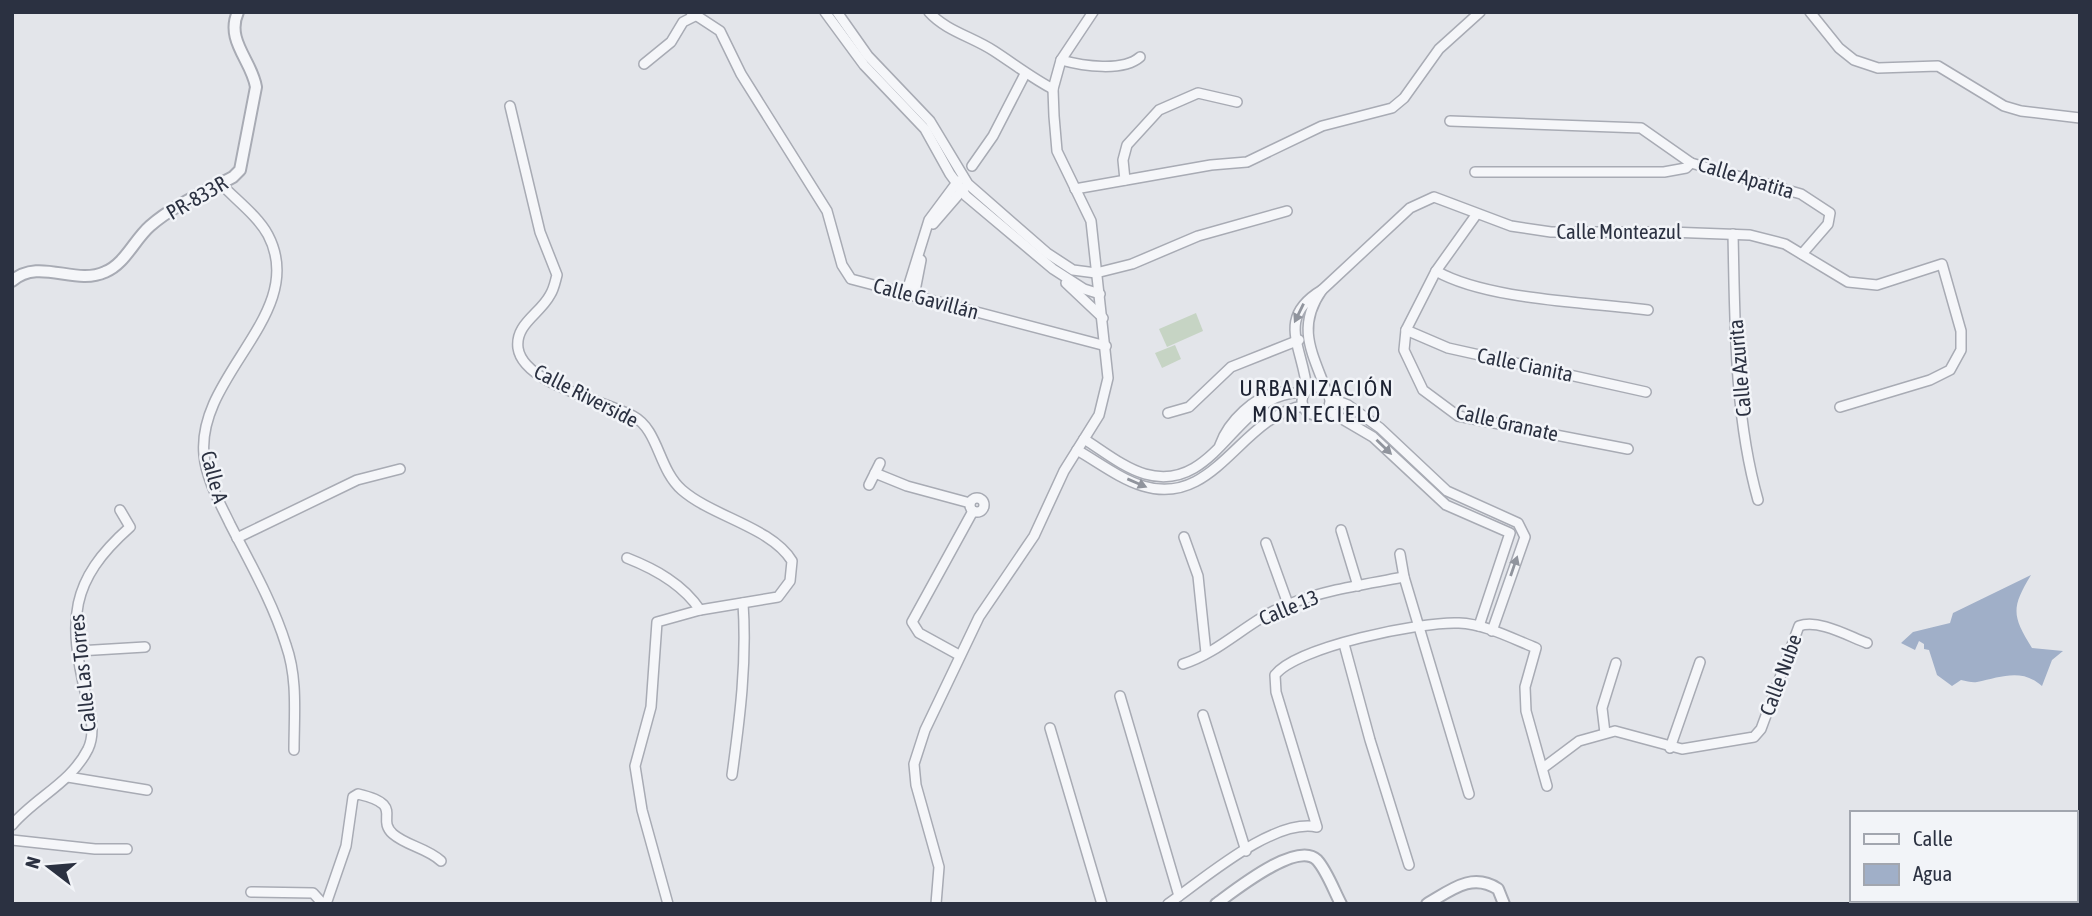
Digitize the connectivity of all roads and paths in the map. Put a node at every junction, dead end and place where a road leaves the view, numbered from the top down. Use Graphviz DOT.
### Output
graph roads {
  1 [pos="238,12"];
  2 [pos="825,12"];
  3 [pos="837,12"];
  4 [pos="929,12"];
  5 [pos="1093,12"];
  6 [pos="1480,12"];
  7 [pos="1810,12"];
  8 [pos="694,13"];
  9 [pos="1140,57"];
  10 [pos="1061,60"];
  11 [pos="644,64"];
  12 [pos="1025,74"];
  13 [pos="1053,89"];
  14 [pos="1237,102"];
  15 [pos="510,106"];
  16 [pos="2080,118"];
  17 [pos="1450,121"];
  18 [pos="1691,163"];
  19 [pos="972,166"];
  20 [pos="1475,172"];
  21 [pos="1125,180"];
  22 [pos="221,184"];
  23 [pos="961,184"];
  24 [pos="1075,189"];
  25 [pos="1287,211"];
  26 [pos="1476,215"];
  27 [pos="1733,234"];
  28 [pos="1802,254"];
  29 [pos="1056,265"];
  30 [pos="1436,271"];
  31 [pos="1096,272"];
  32 [pos="12,281"];
  33 [pos="1100,289"];
  34 [pos="1322,290"];
  35 [pos="910,295"];
  36 [pos="1648,310"];
  37 [pos="1103,318"];
  38 [pos="1406,330"];
  39 [pos="1308,337"];
  40 [pos="1295,341"];
  41 [pos="1106,346"];
  42 [pos="1305,392"];
  43 [pos="1646,392"];
  44 [pos="1328,394"];
  45 [pos="1303,406"];
  46 [pos="1840,408"];
  47 [pos="1327,410"];
  48 [pos="1168,413"];
  49 [pos="1084,439"];
  50 [pos="1628,449"];
  51 [pos="1077,450"];
  52 [pos="880,463"];
  53 [pos="400,469"];
  54 [pos="875,473"];
  55 [pos="869,485"];
  56 [pos="1758,499"];
  57 [pos="120,510"];
  58 [pos="1341,530"];
  59 [pos="1184,537"];
  60 [pos="237,538"];
  61 [pos="1266,543"];
  62 [pos="1401,554"];
  63 [pos="627,558"];
  64 [pos="1404,577"];
  65 [pos="1358,586"];
  66 [pos="743,603"];
  67 [pos="1288,604"];
  68 [pos="700,610"];
  69 [pos="1420,626"];
  70 [pos="1479,626"];
  71 [pos="1492,631"];
  72 [pos="1867,643"];
  73 [pos="1345,644"];
  74 [pos="145,647"];
  75 [pos="78,651"];
  76 [pos="1206,653"];
  77 [pos="959,656"];
  78 [pos="1700,662"];
  79 [pos="1616,663"];
  80 [pos="1183,664"];
  81 [pos="1120,696"];
  82 [pos="1203,715"];
  83 [pos="1050,728"];
  84 [pos="1605,733"];
  85 [pos="1671,748"];
  86 [pos="293,750"];
  87 [pos="1543,768"];
  88 [pos="732,775"];
  89 [pos="68,777"];
  90 [pos="1548,786"];
  91 [pos="147,790"];
  92 [pos="1469,794"];
  93 [pos="12,825"];
  94 [pos="12,839"];
  95 [pos="127,849"];
  96 [pos="1246,851"];
  97 [pos="441,861"];
  98 [pos="1409,865"];
  99 [pos="251,892"];
  100 [pos="1179,896"];
  101 [pos="325,904"];
  102 [pos="668,904"];
  103 [pos="936,904"];
  104 [pos="1102,904"];
  105 [pos="1168,904"];
  106 [pos="1216,904"];
  107 [pos="1341,904"];
  108 [pos="1427,904"];
  109 [pos="1504,904"];
  1 -- 22 [label="street, PR-833R / PR-833R"];
  2 -- 23 [label="street"];
  3 -- 23 [label="street"];
  4 -- 12 [label="street"];
  5 -- 10 [label="street"];
  6 -- 21 [label="street"];
  7 -- 16 [label="street"];
  8 -- 11 [label="street"];
  8 -- 35 [label="street, Calle Gavillán"];
  9 -- 10 [label="street"];
  10 -- 13 [label="street"];
  12 -- 13 [label="street"];
  12 -- 19 [label="street"];
  13 -- 24 [label="street"];
  14 -- 21 [label="street"];
  15 -- 66 [label="street, Calle Riverside"];
  17 -- 18 [label="street, Calle Apatita"];
  18 -- 20 [label="street"];
  18 -- 28 [label="street, Calle Apatita"];
  21 -- 24 [label="street"];
  22 -- 32 [label="street, PR-833R / PR-833R"];
  22 -- 60 [label="street, Calle A"];
  23 -- 29 [label="street"];
  23 -- 35 [label="street"];
  24 -- 31 [label="street"];
  25 -- 31 [label="street"];
  26 -- 27 [label="street, Calle Monteazul"];
  26 -- 30 [label="street"];
  26 -- 34 [label="street, Calle Monteazul"];
  27 -- 28 [label="street, Calle Monteazul"];
  27 -- 56 [label="street, Calle Azurita"];
  28 -- 46 [label="street, Calle Monteazul"];
  29 -- 31 [label="street"];
  29 -- 33 [label="street"];
  29 -- 37 [label="street"];
  30 -- 36 [label="street"];
  30 -- 38 [label="street"];
  31 -- 33 [label="street"];
  33 -- 37 [label="street"];
  34 -- 39 [label="street, Calle Monteazul"];
  34 -- 40 [label="street, Calle Monteazul, one-way"];
  35 -- 41 [label="street, Calle Gavillán"];
  37 -- 41 [label="street"];
  38 -- 43 [label="street, Calle Cianita"];
  38 -- 50 [label="street, Calle Granate"];
  39 -- 40 [label="street"];
  39 -- 44 [label="street"];
  40 -- 42 [label="street, Calle Monteazul"];
  40 -- 48 [label="street"];
  41 -- 49 [label="street"];
  42 -- 44 [label="street"];
  42 -- 45 [label="street"];
  42 -- 49 [label="street"];
  44 -- 47 [label="street"];
  71 -- 44 [label="street, one-way"];
  45 -- 47 [label="street"];
  51 -- 45 [label="street, one-way"];
  47 -- 70 [label="street, one-way"];
  49 -- 51 [label="street"];
  51 -- 77 [label="street"];
  52 -- 54 [label="street"];
  53 -- 60 [label="street"];
  54 -- 55 [label="street"];
  54 -- 77 [label="street"];
  57 -- 75 [label="street, Calle Las Torres"];
  58 -- 65 [label="street"];
  59 -- 76 [label="street"];
  60 -- 86 [label="street, Calle A"];
  61 -- 67 [label="street"];
  62 -- 64 [label="street"];
  63 -- 68 [label="street"];
  64 -- 65 [label="street, Calle 13"];
  64 -- 69 [label="street"];
  65 -- 67 [label="street, Calle 13"];
  66 -- 68 [label="street, Calle Riverside"];
  66 -- 88 [label="street"];
  67 -- 76 [label="street, Calle 13"];
  68 -- 102 [label="street, Calle Riverside"];
  69 -- 70 [label="street"];
  69 -- 73 [label="street"];
  69 -- 92 [label="street"];
  70 -- 71 [label="street"];
  71 -- 87 [label="street"];
  72 -- 85 [label="street, Calle Nube"];
  73 -- 96 [label="street"];
  73 -- 98 [label="street"];
  74 -- 75 [label="street"];
  75 -- 89 [label="street, Calle Las Torres"];
  76 -- 80 [label="street, Calle 13"];
  77 -- 103 [label="street"];
  78 -- 85 [label="street"];
  79 -- 84 [label="street"];
  81 -- 100 [label="street"];
  82 -- 96 [label="street"];
  83 -- 104 [label="street"];
  84 -- 85 [label="street, Calle Nube"];
  84 -- 87 [label="street, Calle Nube"];
  87 -- 90 [label="street"];
  89 -- 91 [label="street"];
  89 -- 93 [label="street, Calle Las Torres"];
  94 -- 95 [label="street"];
  96 -- 100 [label="street"];
  97 -- 101 [label="street"];
  99 -- 101 [label="street"];
  100 -- 105 [label="street"];
  106 -- 107 [label="street"];
  108 -- 109 [label="street"];
}
